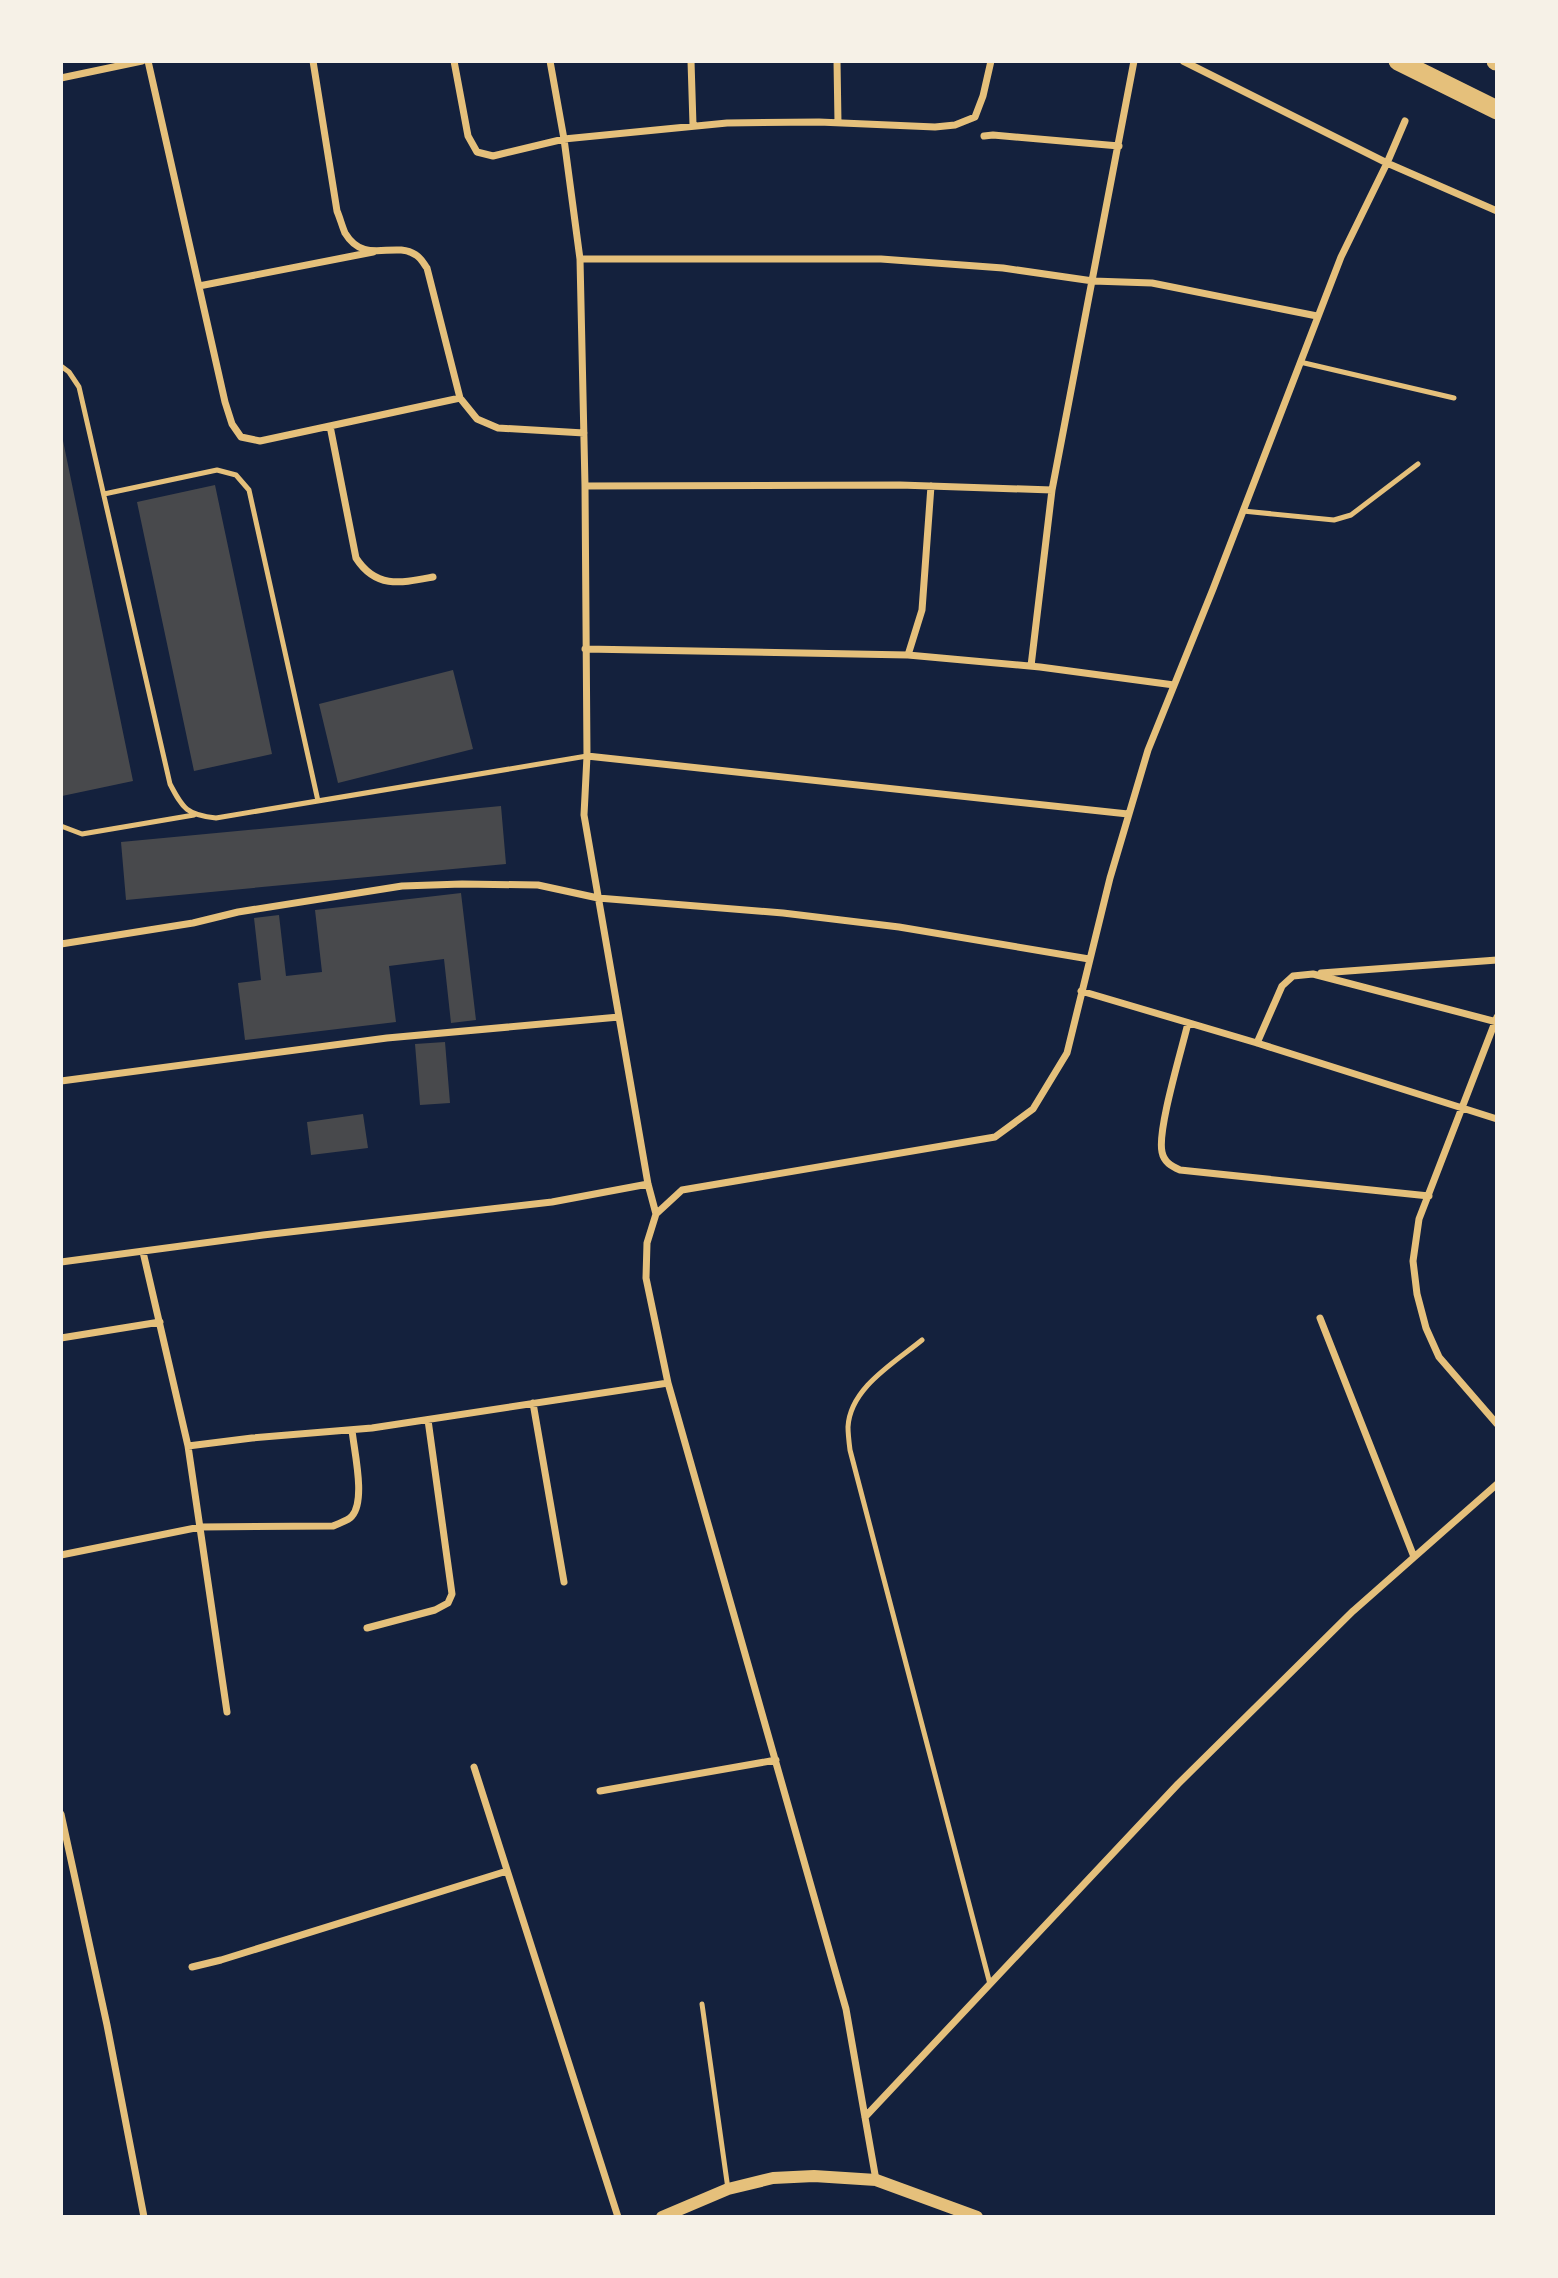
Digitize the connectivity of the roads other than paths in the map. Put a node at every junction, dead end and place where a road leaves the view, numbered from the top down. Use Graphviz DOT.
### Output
graph roads {
  1 [pos="142,61"];
  2 [pos="148,61"];
  3 [pos="313,61"];
  4 [pos="454,61"];
  5 [pos="550,61"];
  6 [pos="691,61"];
  7 [pos="837,61"];
  8 [pos="991,61"];
  9 [pos="1134,61"];
  10 [pos="1183,61"];
  11 [pos="1398,61"];
  12 [pos="61,78"];
  13 [pos="1497,110"];
  14 [pos="1405,121"];
  15 [pos="838,122"];
  16 [pos="693,125"];
  17 [pos="984,136"];
  18 [pos="564,139"];
  19 [pos="1119,146"];
  20 [pos="1387,163"];
  21 [pos="1497,211"];
  22 [pos="373,252"];
  23 [pos="580,259"];
  24 [pos="1093,281"];
  25 [pos="199,286"];
  26 [pos="1317,316"];
  27 [pos="1300,362"];
  28 [pos="61,366"];
  29 [pos="460,398"];
  30 [pos="1454,398"];
  31 [pos="330,426"];
  32 [pos="584,433"];
  33 [pos="1418,464"];
  34 [pos="585,486"];
  35 [pos="931,486"];
  36 [pos="1052,490"];
  37 [pos="104,494"];
  38 [pos="1243,511"];
  39 [pos="433,577"];
  40 [pos="586,649"];
  41 [pos="908,655"];
  42 [pos="1031,666"];
  43 [pos="1174,685"];
  44 [pos="587,757"];
  45 [pos="318,801"];
  46 [pos="1128,814"];
  47 [pos="194,815"];
  48 [pos="61,826"];
  49 [pos="598,898"];
  50 [pos="61,944"];
  51 [pos="1089,959"];
  52 [pos="1497,960"];
  53 [pos="1313,974"];
  54 [pos="1081,992"];
  55 [pos="619,1017"];
  56 [pos="1496,1021"];
  57 [pos="1188,1023"];
  58 [pos="1257,1043"];
  59 [pos="61,1081"];
  60 [pos="1463,1108"];
  61 [pos="1497,1119"];
  62 [pos="648,1184"];
  63 [pos="1429,1196"];
  64 [pos="656,1214"];
  65 [pos="143,1252"];
  66 [pos="61,1262"];
  67 [pos="1320,1318"];
  68 [pos="160,1322"];
  69 [pos="61,1338"];
  70 [pos="922,1340"];
  71 [pos="668,1383"];
  72 [pos="533,1403"];
  73 [pos="428,1420"];
  74 [pos="1497,1424"];
  75 [pos="352,1430"];
  76 [pos="188,1446"];
  77 [pos="1497,1484"];
  78 [pos="200,1527"];
  79 [pos="61,1555"];
  80 [pos="1414,1557"];
  81 [pos="564,1582"];
  82 [pos="367,1628"];
  83 [pos="227,1712"];
  84 [pos="776,1760"];
  85 [pos="474,1767"];
  86 [pos="600,1791"];
  87 [pos="61,1814"];
  88 [pos="508,1871"];
  89 [pos="192,1966"];
  90 [pos="990,1984"];
  91 [pos="702,2004"];
  92 [pos="865,2117"];
  93 [pos="876,2180"];
  94 [pos="728,2189"];
  95 [pos="144,2217"];
  96 [pos="618,2217"];
  97 [pos="662,2217"];
  98 [pos="977,2217"];
  1 -- 12 [label="street"];
  2 -- 25 [label="street"];
  3 -- 22 [label="street"];
  4 -- 18 [label="street"];
  5 -- 18 [label="street"];
  6 -- 16 [label="street"];
  7 -- 15 [label="street"];
  8 -- 15 [label="street"];
  9 -- 19 [label="street"];
  10 -- 20 [label="street"];
  11 -- 13 [label="highway"];
  14 -- 20 [label="street"];
  15 -- 16 [label="street"];
  16 -- 18 [label="street"];
  17 -- 19 [label="street"];
  18 -- 23 [label="street"];
  19 -- 24 [label="street"];
  20 -- 21 [label="street"];
  20 -- 26 [label="street"];
  22 -- 25 [label="street"];
  22 -- 29 [label="street"];
  23 -- 24 [label="street"];
  23 -- 32 [label="street"];
  24 -- 26 [label="street"];
  24 -- 36 [label="street"];
  25 -- 31 [label="street"];
  26 -- 27 [label="street"];
  27 -- 30 [label="lane"];
  27 -- 38 [label="street"];
  28 -- 37 [label="lane"];
  29 -- 31 [label="street"];
  29 -- 32 [label="street"];
  31 -- 39 [label="street"];
  32 -- 34 [label="street"];
  33 -- 38 [label="lane"];
  34 -- 35 [label="street"];
  34 -- 40 [label="street"];
  35 -- 36 [label="street"];
  35 -- 41 [label="street"];
  36 -- 42 [label="street"];
  37 -- 45 [label="lane"];
  37 -- 47 [label="lane"];
  38 -- 43 [label="street"];
  40 -- 41 [label="street"];
  40 -- 44 [label="street"];
  41 -- 42 [label="street"];
  42 -- 43 [label="street"];
  43 -- 46 [label="street"];
  44 -- 45 [label="lane"];
  44 -- 46 [label="street"];
  44 -- 49 [label="street"];
  45 -- 47 [label="lane"];
  46 -- 51 [label="street"];
  47 -- 48 [label="lane"];
  49 -- 50 [label="street"];
  49 -- 51 [label="street"];
  49 -- 55 [label="street"];
  51 -- 54 [label="street"];
  52 -- 53 [label="street"];
  53 -- 56 [label="street"];
  53 -- 58 [label="street"];
  54 -- 57 [label="street"];
  54 -- 64 [label="street"];
  55 -- 59 [label="street"];
  55 -- 62 [label="street"];
  56 -- 60 [label="street"];
  57 -- 58 [label="street"];
  57 -- 63 [label="street"];
  58 -- 60 [label="street"];
  60 -- 61 [label="street"];
  60 -- 63 [label="street"];
  62 -- 64 [label="street"];
  62 -- 65 [label="street"];
  63 -- 74 [label="street"];
  64 -- 71 [label="street"];
  65 -- 66 [label="street"];
  65 -- 68 [label="street"];
  67 -- 80 [label="street"];
  68 -- 69 [label="street"];
  68 -- 76 [label="street"];
  70 -- 90 [label="lane"];
  71 -- 72 [label="street"];
  71 -- 84 [label="street"];
  72 -- 73 [label="street"];
  72 -- 81 [label="street"];
  73 -- 75 [label="street"];
  73 -- 82 [label="street"];
  75 -- 76 [label="street"];
  75 -- 78 [label="street"];
  76 -- 78 [label="street"];
  77 -- 80 [label="street"];
  78 -- 79 [label="street"];
  78 -- 83 [label="street"];
  80 -- 90 [label="street"];
  84 -- 86 [label="street"];
  84 -- 92 [label="street"];
  85 -- 88 [label="street"];
  87 -- 95 [label="street"];
  88 -- 89 [label="street"];
  88 -- 96 [label="street"];
  90 -- 92 [label="street"];
  91 -- 94 [label="lane"];
  92 -- 93 [label="street"];
  93 -- 94 [label="street"];
  93 -- 98 [label="street"];
  94 -- 97 [label="street"];
}
